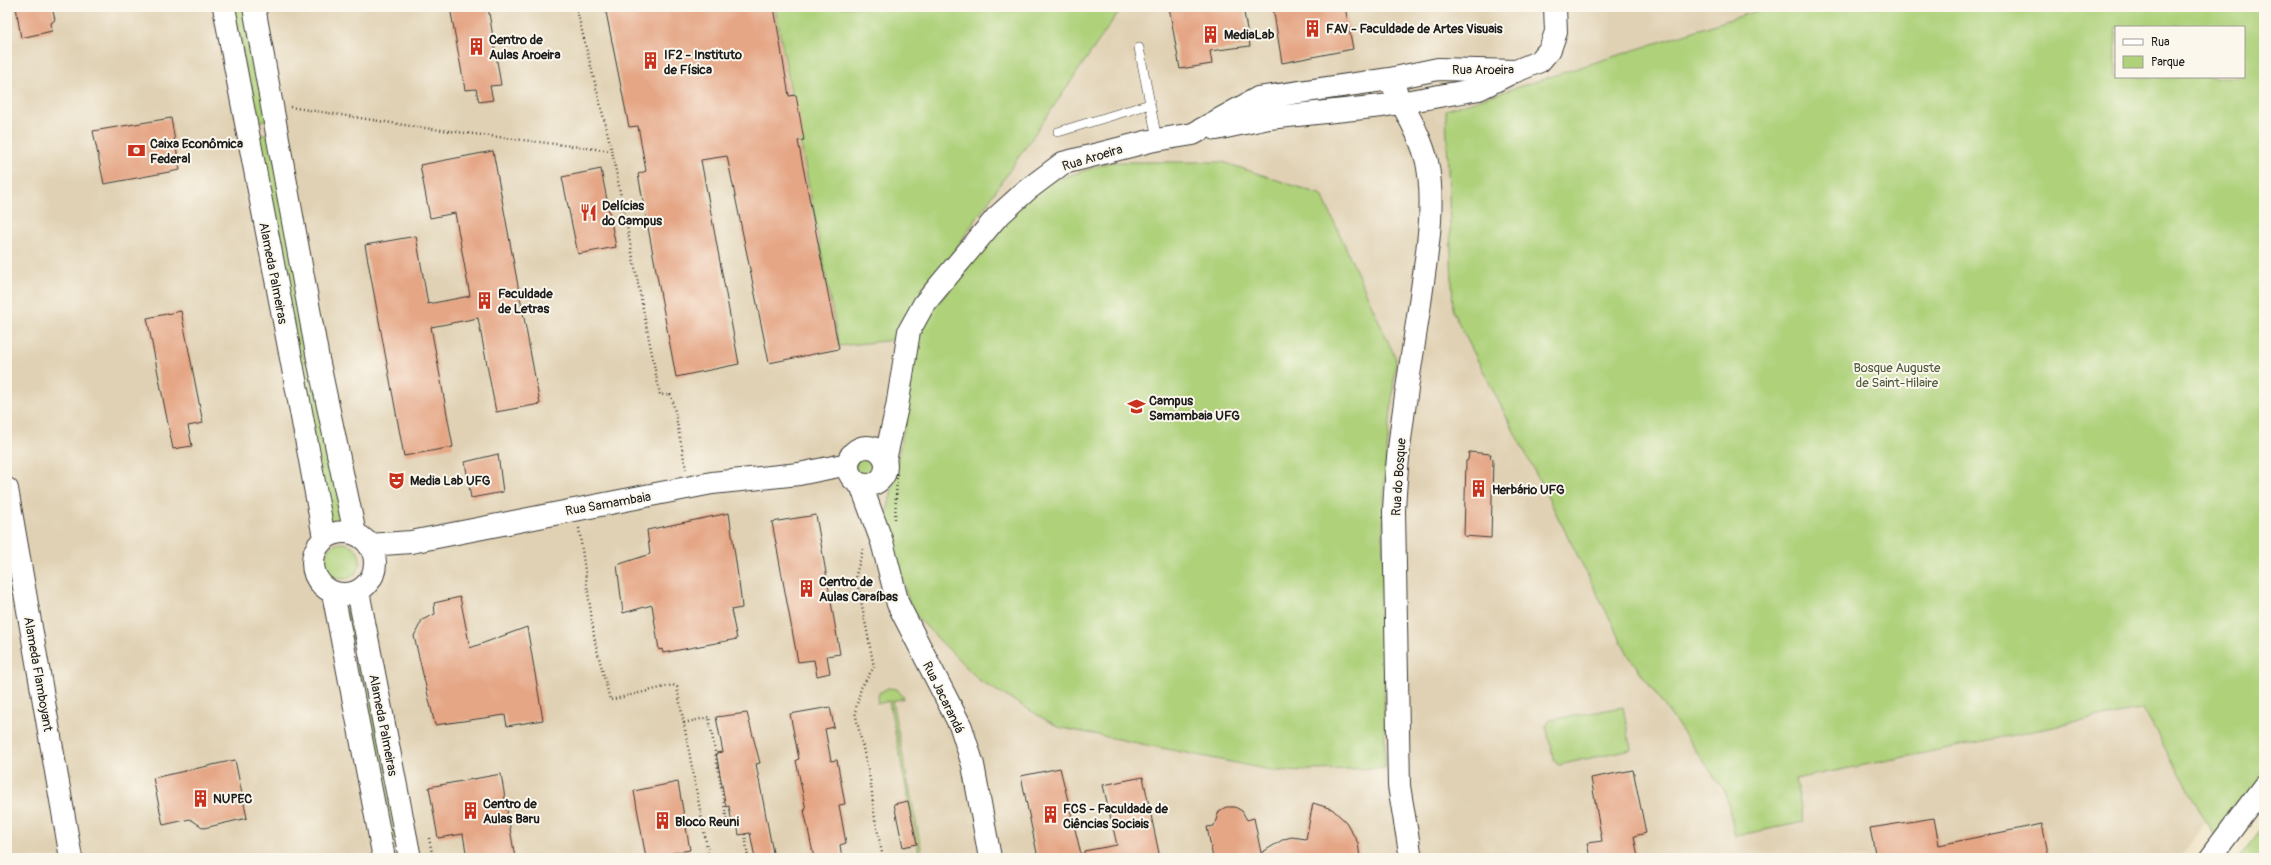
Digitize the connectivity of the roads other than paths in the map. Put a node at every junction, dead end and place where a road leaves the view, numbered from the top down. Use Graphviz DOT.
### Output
graph roads {
  1 [pos="224,7"];
  2 [pos="254,7"];
  3 [pos="1555,7"];
  4 [pos="1139,48"];
  5 [pos="1516,71"];
  6 [pos="1390,79"];
  7 [pos="1400,102"];
  8 [pos="1150,104"];
  9 [pos="1058,132"];
  10 [pos="1193,134"];
  11 [pos="1157,140"];
  12 [pos="884,463"];
  13 [pos="848,464"];
  14 [pos="861,485"];
  15 [pos="7,489"];
  16 [pos="324,538"];
  17 [pos="362,539"];
  18 [pos="873,544"];
  19 [pos="358,591"];
  20 [pos="332,593"];
  21 [pos="2264,786"];
  22 [pos="71,858"];
  23 [pos="384,858"];
  24 [pos="410,858"];
  25 [pos="990,858"];
  26 [pos="1411,858"];
  27 [pos="2210,858"];
  1 -- 16 [label="street, Alameda Palmeiras"];
  2 -- 17 [label="street"];
  3 -- 5 [label="street, Rua Aroeira"];
  4 -- 8 [label="lane"];
  5 -- 6 [label="street, Rua Aroeira"];
  5 -- 7 [label="street"];
  6 -- 7 [label="street"];
  6 -- 10 [label="street, Rua Aroeira"];
  7 -- 10 [label="street"];
  7 -- 26 [label="street, Rua do Bosque"];
  8 -- 9 [label="lane"];
  8 -- 11 [label="lane"];
  10 -- 11 [label="street, Rua Aroeira"];
  11 -- 12 [label="street, Rua Aroeira"];
  12 -- 13 [label="street"];
  12 -- 14 [label="street"];
  12 -- 18 [label="street"];
  13 -- 14 [label="street"];
  13 -- 17 [label="street, Rua Samambaia"];
  14 -- 18 [label="street"];
  15 -- 22 [label="street, Alameda Flamboyant"];
  16 -- 17 [label="street"];
  16 -- 20 [label="street"];
  17 -- 19 [label="street"];
  18 -- 25 [label="street, Rua Jacarandá"];
  19 -- 20 [label="street"];
  19 -- 24 [label="street, Alameda Palmeiras"];
  20 -- 23 [label="street, Alameda Palmeiras"];
  21 -- 27 [label="street"];
}
